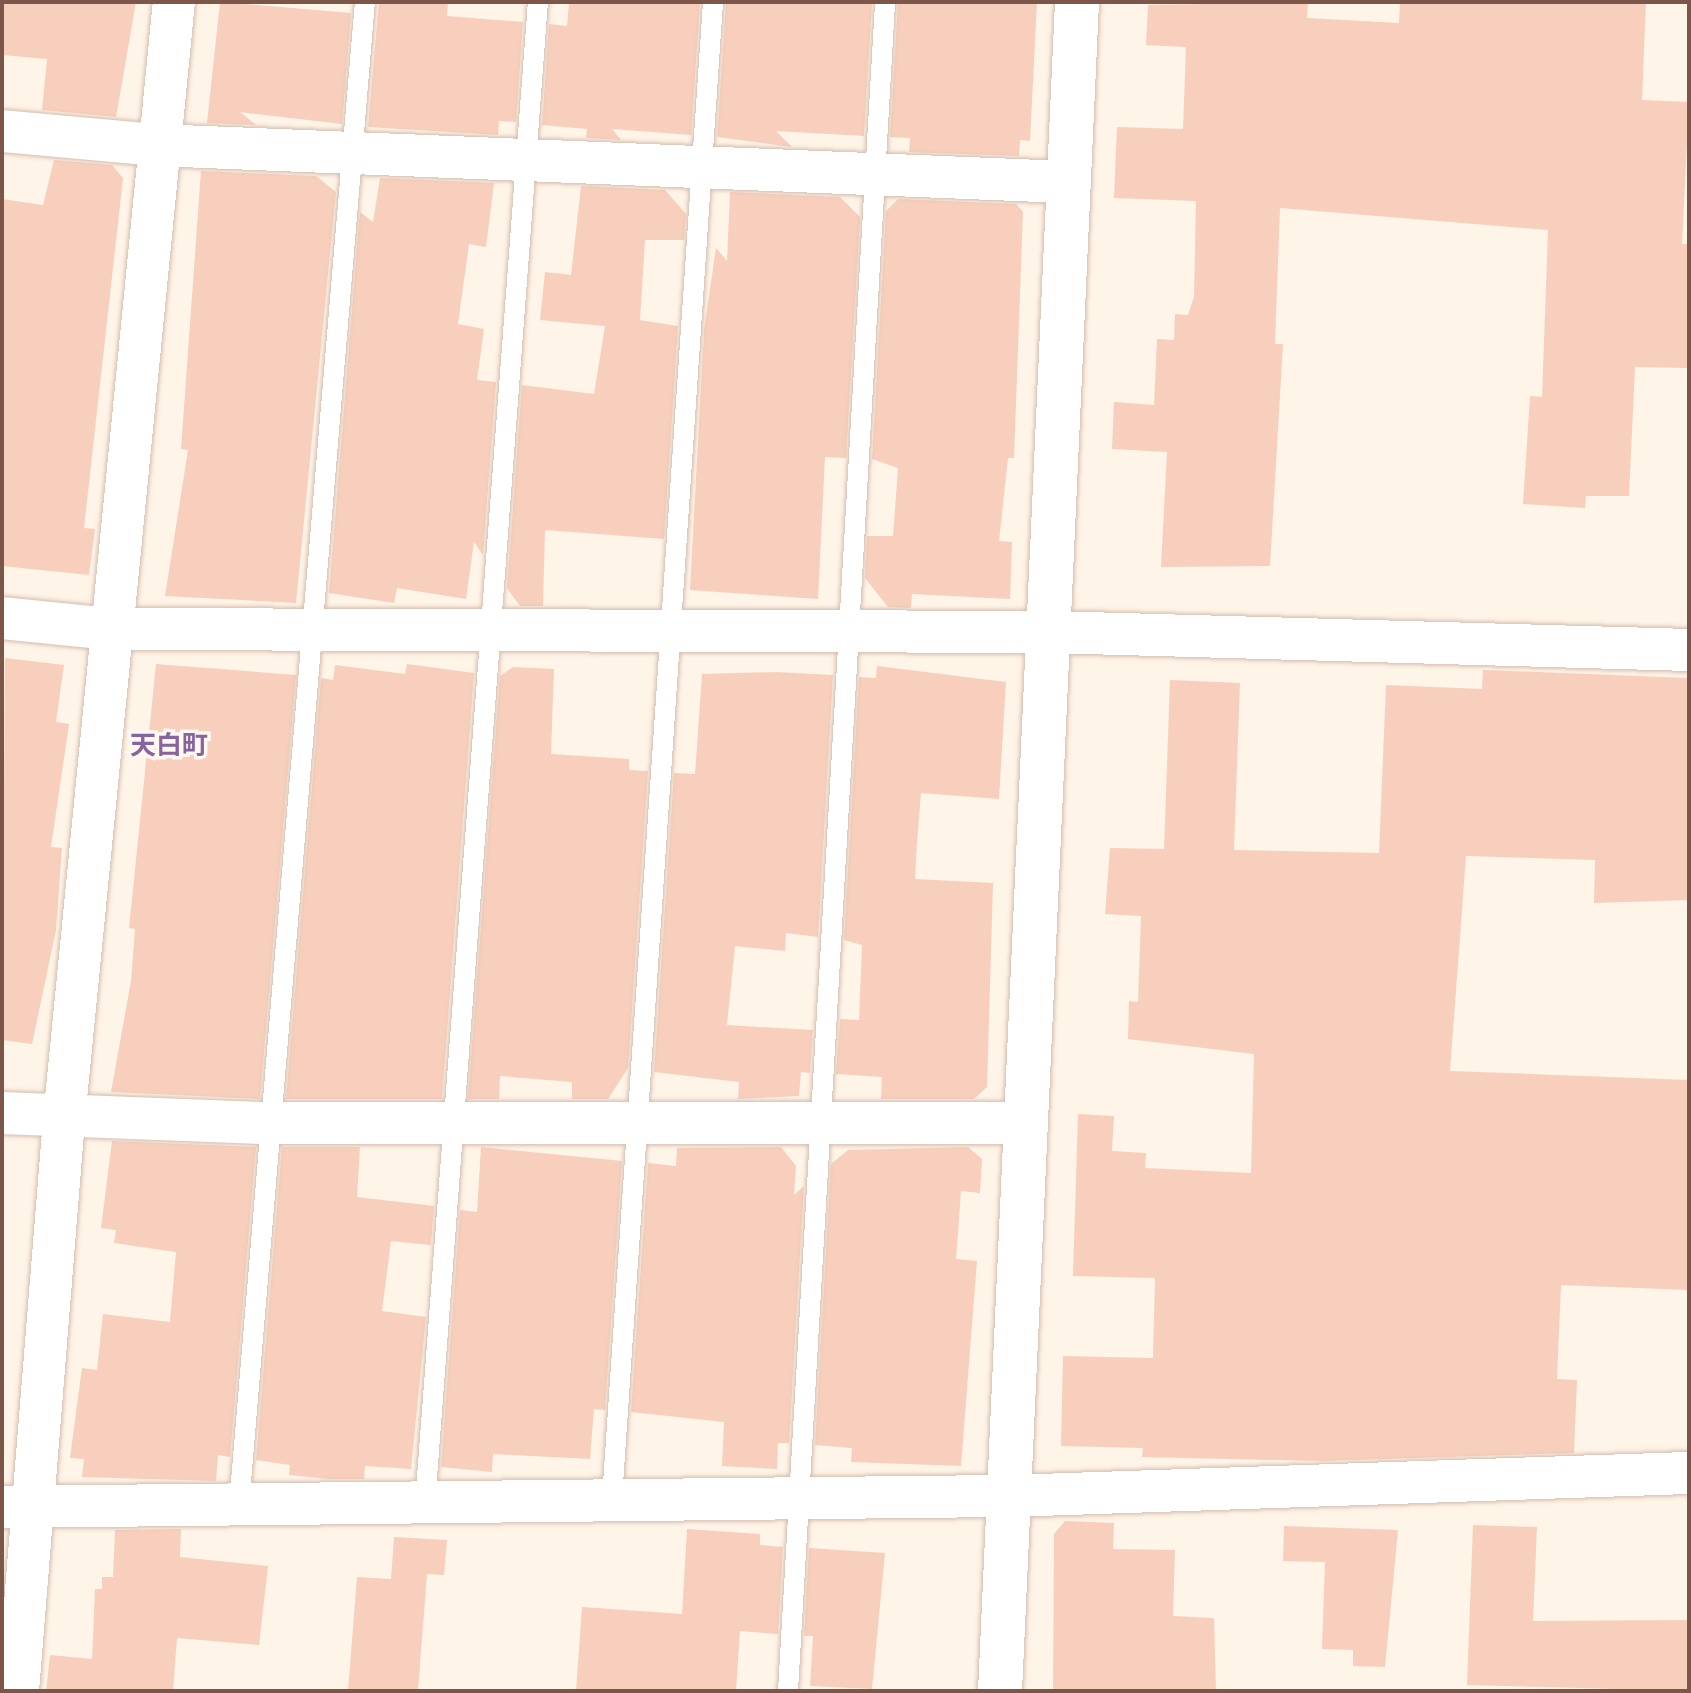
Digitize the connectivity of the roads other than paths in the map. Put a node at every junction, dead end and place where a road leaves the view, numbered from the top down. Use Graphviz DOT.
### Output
graph roads {
  1 [pos="174,2"];
  2 [pos="365,2"];
  3 [pos="538,2"];
  4 [pos="713,2"];
  5 [pos="885,2"];
  6 [pos="1077,2"];
  7 [pos="2,131"];
  8 [pos="156,145"];
  9 [pos="351,152"];
  10 [pos="525,158"];
  11 [pos="700,166"];
  12 [pos="875,173"];
  13 [pos="1067,182"];
  14 [pos="2,618"];
  15 [pos="110,629"];
  16 [pos="311,630"];
  17 [pos="487,631"];
  18 [pos="669,631"];
  19 [pos="844,632"];
  20 [pos="1050,632"];
  21 [pos="1689,650"];
  22 [pos="2,1113"];
  23 [pos="64,1119"];
  24 [pos="636,1119"];
  25 [pos="818,1122"];
  26 [pos="268,1123"];
  27 [pos="1025,1123"];
  28 [pos="453,1124"];
  29 [pos="1689,1473"];
  30 [pos="1009,1496"];
  31 [pos="796,1497"];
  32 [pos="612,1499"];
  33 [pos="425,1504"];
  34 [pos="239,1505"];
  35 [pos="18,1507"];
  36 [pos="18,1691"];
  37 [pos="788,1691"];
  38 [pos="1000,1691"];
  1 -- 8 [label="street"];
  2 -- 9 [label="lane"];
  3 -- 10 [label="lane"];
  4 -- 11 [label="lane"];
  5 -- 12 [label="lane"];
  6 -- 13 [label="street"];
  7 -- 8 [label="street"];
  8 -- 9 [label="street"];
  8 -- 15 [label="street"];
  9 -- 10 [label="street"];
  9 -- 16 [label="lane"];
  10 -- 11 [label="street"];
  10 -- 17 [label="lane"];
  11 -- 12 [label="street"];
  11 -- 18 [label="lane"];
  12 -- 13 [label="street"];
  12 -- 19 [label="lane"];
  13 -- 20 [label="street"];
  14 -- 15 [label="street"];
  15 -- 16 [label="street"];
  15 -- 23 [label="street"];
  16 -- 17 [label="street"];
  16 -- 26 [label="lane"];
  17 -- 18 [label="street"];
  17 -- 28 [label="lane"];
  18 -- 19 [label="street"];
  18 -- 24 [label="lane"];
  19 -- 20 [label="street"];
  19 -- 25 [label="lane"];
  20 -- 21 [label="street"];
  20 -- 27 [label="street"];
  22 -- 23 [label="street"];
  23 -- 26 [label="street"];
  23 -- 35 [label="street"];
  24 -- 25 [label="street"];
  24 -- 28 [label="street"];
  24 -- 32 [label="lane"];
  25 -- 27 [label="street"];
  25 -- 31 [label="lane"];
  26 -- 28 [label="street"];
  26 -- 34 [label="lane"];
  27 -- 30 [label="street"];
  28 -- 33 [label="lane"];
  29 -- 30 [label="street"];
  30 -- 31 [label="street"];
  30 -- 38 [label="street"];
  31 -- 32 [label="street"];
  31 -- 37 [label="lane"];
  32 -- 33 [label="street"];
  33 -- 34 [label="street"];
  34 -- 35 [label="street"];
  35 -- 36 [label="street"];
}
